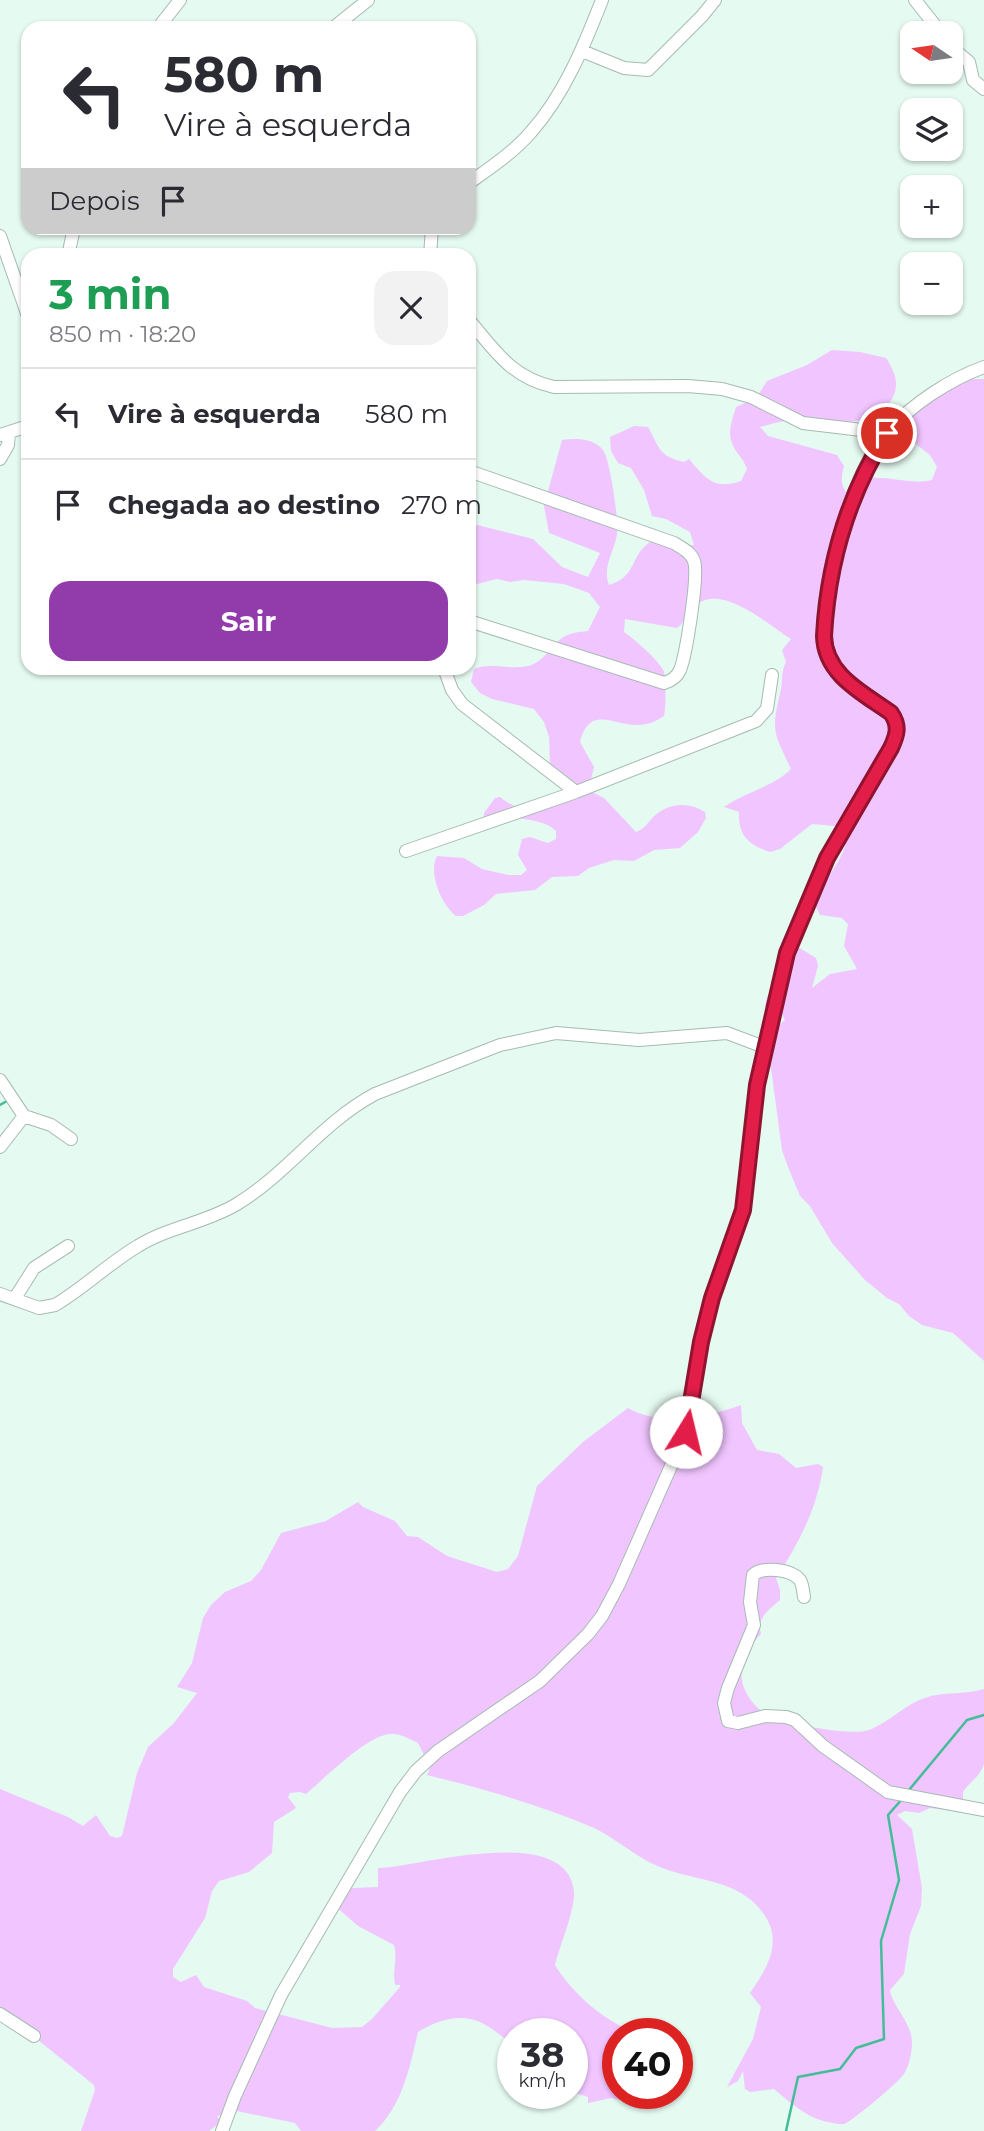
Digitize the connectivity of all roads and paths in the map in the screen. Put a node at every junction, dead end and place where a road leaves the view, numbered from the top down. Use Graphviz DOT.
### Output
graph roads {
  1 [pos="180,0"];
  2 [pos="368,0"];
  3 [pos="602,0"];
  4 [pos="697,0"];
  5 [pos="715,0"];
  6 [pos="915,0"];
  7 [pos="702,16"];
  8 [pos="164,21"];
  9 [pos="342,21"];
  10 [pos="931,21"];
  11 [pos="582,51"];
  12 [pos="963,57"];
  13 [pos="984,89"];
  14 [pos="476,177"];
  15 [pos="0,236"];
  16 [pos="21,296"];
  17 [pos="476,328"];
  18 [pos="984,367"];
  19 [pos="887,433"];
  20 [pos="5,434"];
  21 [pos="0,459"];
  22 [pos="476,473"];
  23 [pos="476,623"];
  24 [pos="447,675"];
  25 [pos="772,675"];
  26 [pos="576,792"];
  27 [pos="406,851"];
  28 [pos="764,1047"];
  29 [pos="0,1080"];
  30 [pos="24,1116"];
  31 [pos="71,1139"];
  32 [pos="0,1147"];
  33 [pos="68,1246"];
  34 [pos="0,1294"];
  35 [pos="15,1298"];
  36 [pos="804,1597"];
  37 [pos="984,1810"];
  38 [pos="0,2014"];
  39 [pos="34,2036"];
  40 [pos="222,2131"];
  1 -- 8 [label="street"];
  2 -- 9 [label="street"];
  3 -- 11 [label="street"];
  4 -- 7 [label="street"];
  5 -- 7 [label="street"];
  6 -- 10 [label="street"];
  7 -- 11 [label="street"];
  11 -- 14 [label="street"];
  12 -- 13 [label="street"];
  15 -- 16 [label="street"];
  17 -- 19 [label="street"];
  18 -- 19 [label="street"];
  19 -- 28 [label="street"];
  20 -- 21 [label="street"];
  22 -- 23 [label="street"];
  24 -- 26 [label="street"];
  25 -- 26 [label="street"];
  26 -- 27 [label="street"];
  28 -- 35 [label="street"];
  28 -- 40 [label="street"];
  29 -- 30 [label="street"];
  30 -- 31 [label="street"];
  30 -- 32 [label="street"];
  33 -- 35 [label="street"];
  34 -- 35 [label="street"];
  36 -- 37 [label="street"];
  38 -- 39 [label="street"];
}
